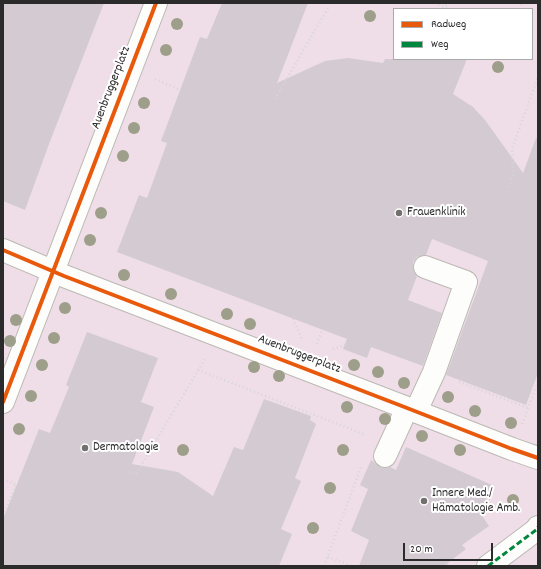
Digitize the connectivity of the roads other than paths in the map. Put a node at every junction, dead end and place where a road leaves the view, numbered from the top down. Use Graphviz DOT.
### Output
graph roads {
  1 [pos="156,3"];
  2 [pos="3,250"];
  3 [pos="425,267"];
  4 [pos="53,271"];
  5 [pos="3,402"];
  6 [pos="412,409"];
  7 [pos="385,447"];
  8 [pos="537,454"];
  9 [pos="538,527"];
  10 [pos="488,566"];
  1 -- 4 [label="street, Auenbruggerplatz"];
  2 -- 4 [label="street, Auenbruggerplatz"];
  3 -- 6 [label="street"];
  4 -- 5 [label="street, Auenbruggerplatz"];
  4 -- 6 [label="street, Auenbruggerplatz"];
  6 -- 7 [label="street"];
  6 -- 8 [label="street, Auenbruggerplatz"];
  9 -- 10 [label="street"];
}
